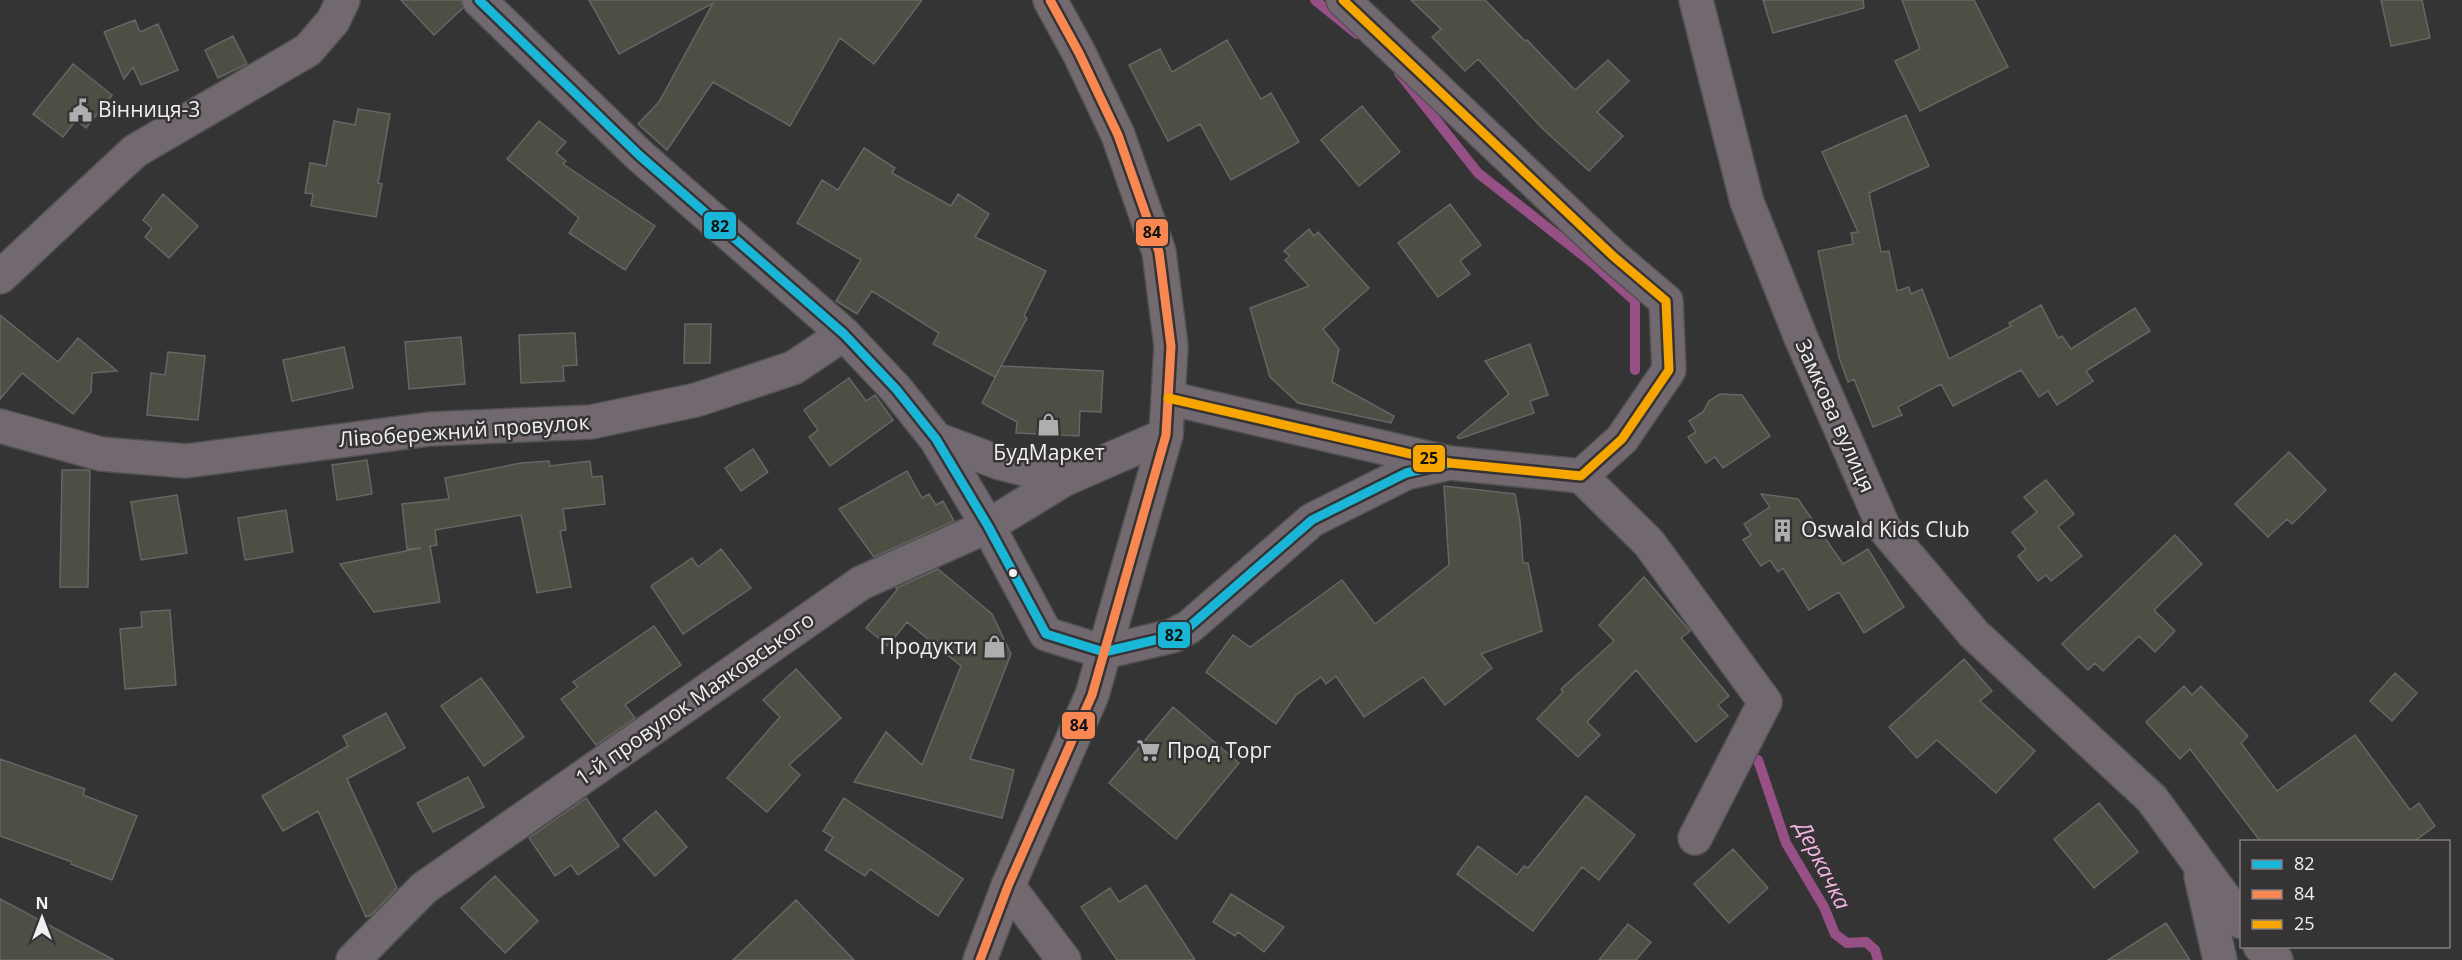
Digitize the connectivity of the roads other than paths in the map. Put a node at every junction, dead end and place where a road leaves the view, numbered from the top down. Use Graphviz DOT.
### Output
graph roads {
  1 [pos="343,0"];
  2 [pos="479,0"];
  3 [pos="1050,0"];
  4 [pos="1343,0"];
  5 [pos="1696,0"];
  6 [pos="0,277"];
  7 [pos="844,334"];
  8 [pos="1168,398"];
  9 [pos="0,426"];
  10 [pos="1166,435"];
  11 [pos="936,439"];
  12 [pos="1450,463"];
  13 [pos="1581,476"];
  14 [pos="1065,479"];
  15 [pos="988,526"];
  16 [pos="1104,652"];
  17 [pos="1695,838"];
  18 [pos="2197,859"];
  19 [pos="1008,886"];
  20 [pos="2240,921"];
  21 [pos="2262,948"];
  22 [pos="353,960"];
  23 [pos="980,960"];
  24 [pos="1064,960"];
  25 [pos="2220,960"];
  26 [pos="2276,960"];
  1 -- 6 [label="street"];
  2 -- 7 [label="street"];
  3 -- 8 [label="main road"];
  4 -- 13 [label="street"];
  5 -- 18 [label="street, Замкова вулиця"];
  7 -- 9 [label="street, Лівобережний провулок"];
  7 -- 11 [label="street"];
  8 -- 10 [label="main road"];
  8 -- 12 [label="street"];
  10 -- 14 [label="street, 1-й провулок Маяковського"];
  10 -- 16 [label="main road"];
  11 -- 14 [label="street"];
  11 -- 15 [label="street"];
  12 -- 13 [label="street"];
  12 -- 16 [label="street"];
  13 -- 17 [label="street"];
  14 -- 15 [label="street, 1-й провулок Маяковського"];
  15 -- 16 [label="street"];
  15 -- 22 [label="street, 1-й провулок Маяковського"];
  16 -- 19 [label="main road"];
  18 -- 20 [label="street, Замкова вулиця"];
  18 -- 25 [label="street"];
  19 -- 23 [label="main road"];
  19 -- 24 [label="street"];
  21 -- 26 [label="street"];
}
